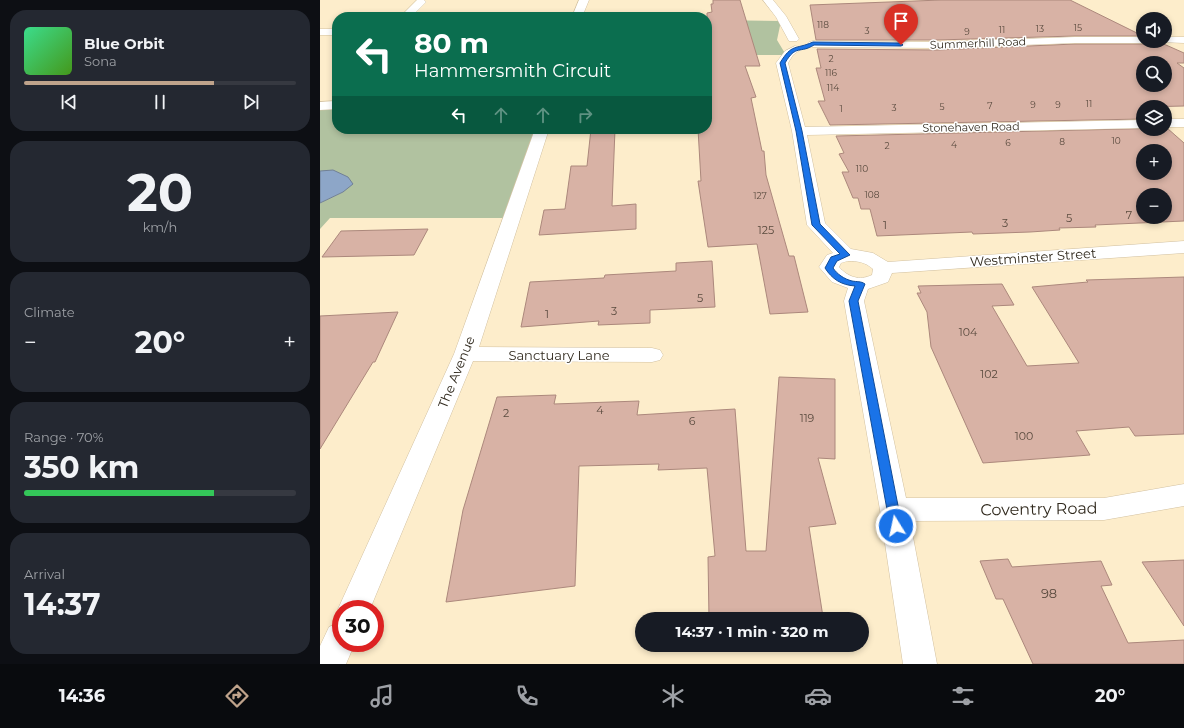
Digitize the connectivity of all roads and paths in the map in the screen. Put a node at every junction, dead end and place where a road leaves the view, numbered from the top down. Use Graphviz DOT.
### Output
graph roads {
  1 [pos="584,0"];
  2 [pos="769,0"];
  3 [pos="781,0"];
  4 [pos="421,2"];
  5 [pos="410,12"];
  6 [pos="579,12"];
  7 [pos="320,32"];
  8 [pos="332,32"];
  9 [pos="1136,40"];
  10 [pos="1172,40"];
  11 [pos="1184,40"];
  12 [pos="794,44"];
  13 [pos="332,105"];
  14 [pos="320,106"];
  15 [pos="1172,123"];
  16 [pos="1184,123"];
  17 [pos="1136,124"];
  18 [pos="799,131"];
  19 [pos="540,134"];
  20 [pos="1184,247"];
  21 [pos="846,255"];
  22 [pos="883,268"];
  23 [pos="860,284"];
  24 [pos="465,354"];
  25 [pos="652,355"];
  26 [pos="1184,495"];
  27 [pos="894,510"];
  28 [pos="358,600"];
  29 [pos="335,652"];
  30 [pos="329,664"];
  31 [pos="920,664"];
  1 -- 6 [label="street"];
  2 -- 3 [label="street"];
  2 -- 12 [label="street"];
  4 -- 5 [label="street"];
  7 -- 8 [label="street"];
  9 -- 12 [label="street, Summerhill Road"];
  10 -- 11 [label="street"];
  12 -- 18 [label="street"];
  13 -- 14 [label="street"];
  15 -- 16 [label="street"];
  17 -- 18 [label="street, Stonehaven Road"];
  18 -- 21 [label="street"];
  19 -- 24 [label="street, The Avenue"];
  20 -- 22 [label="street, Westminster Street"];
  21 -- 22 [label="street"];
  21 -- 23 [label="street"];
  22 -- 23 [label="street"];
  23 -- 27 [label="street"];
  24 -- 25 [label="street, Sanctuary Lane"];
  24 -- 28 [label="street, The Avenue"];
  26 -- 27 [label="street, Coventry Road"];
  27 -- 31 [label="street"];
  29 -- 30 [label="street"];
}
